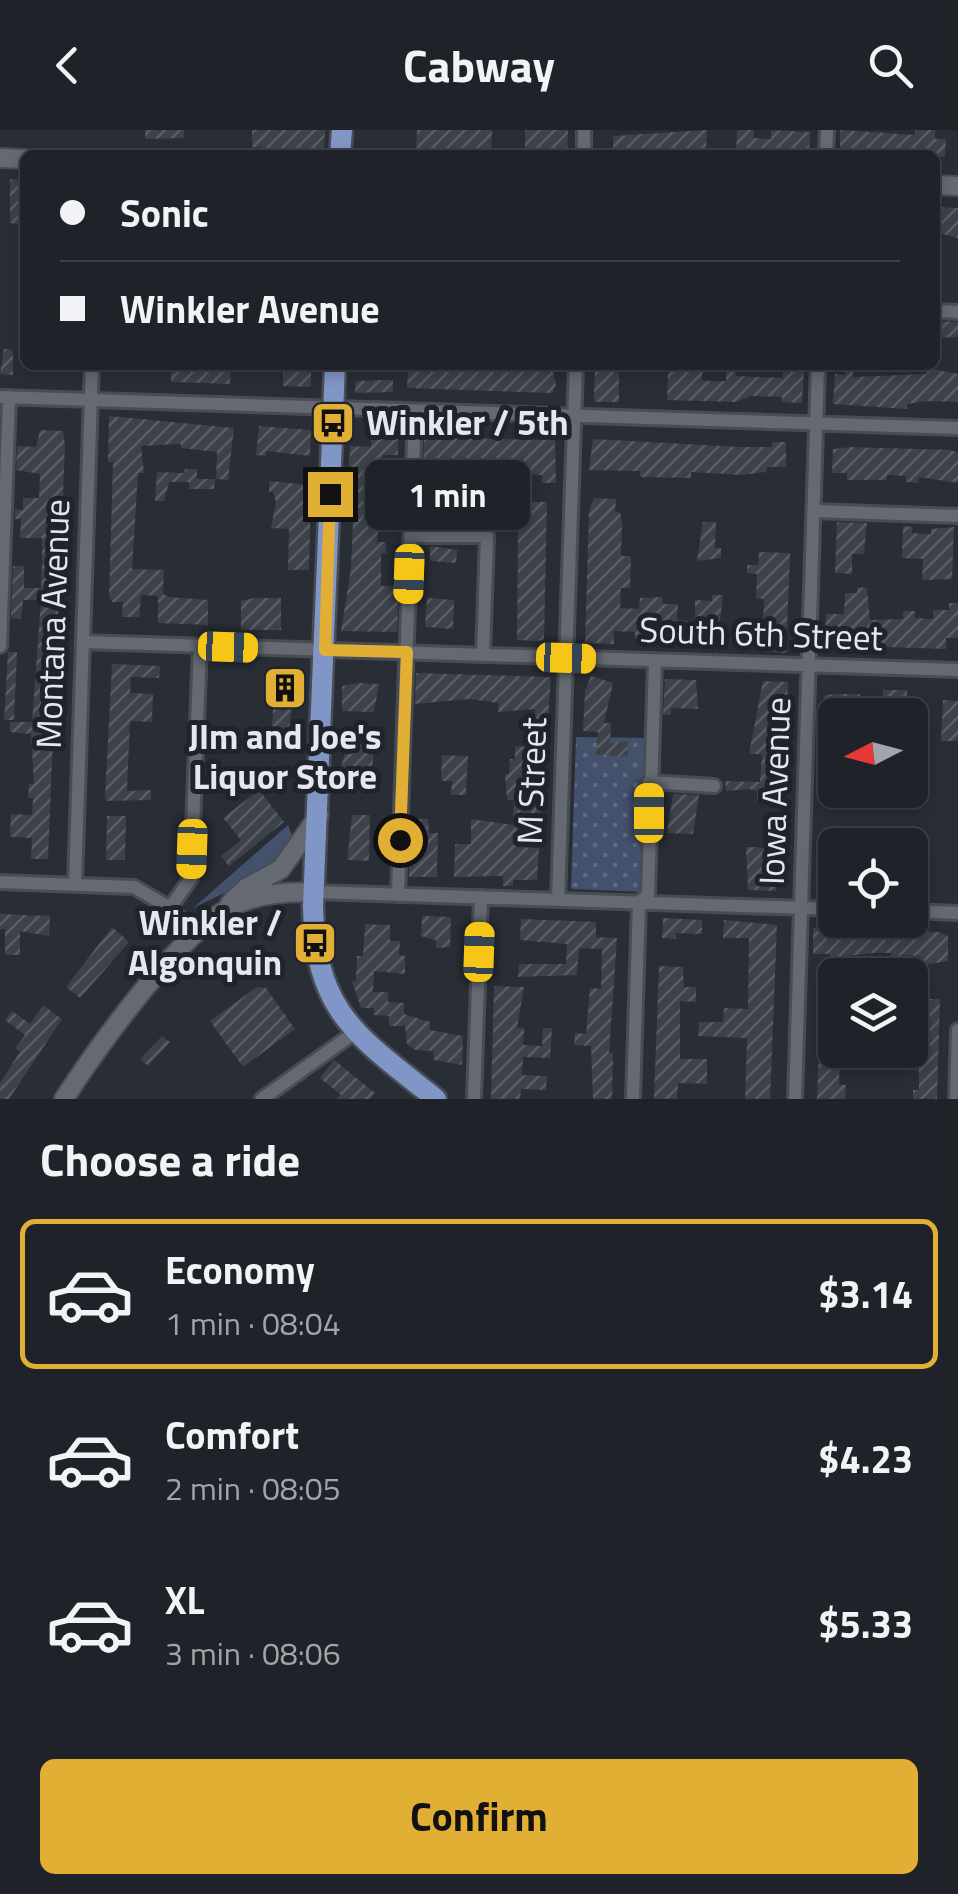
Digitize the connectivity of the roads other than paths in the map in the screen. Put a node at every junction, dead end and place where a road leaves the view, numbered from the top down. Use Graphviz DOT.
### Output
graph roads {
  1 [pos="92,370"];
  2 [pos="334,370"];
  3 [pos="576,370"];
  4 [pos="818,370"];
  5 [pos="5,397"];
  6 [pos="90,402"];
  7 [pos="333,408"];
  8 [pos="414,411"];
  9 [pos="574,416"];
  10 [pos="817,424"];
  11 [pos="958,428"];
  12 [pos="814,511"];
  13 [pos="958,516"];
  14 [pos="410,536"];
  15 [pos="83,642"];
  16 [pos="0,646"];
  17 [pos="200,646"];
  18 [pos="325,650"];
  19 [pos="407,652"];
  20 [pos="483,655"];
  21 [pos="566,658"];
  22 [pos="655,660"];
  23 [pos="809,665"];
  24 [pos="958,670"];
  25 [pos="649,782"];
  26 [pos="714,786"];
  27 [pos="318,815"];
  28 [pos="0,882"];
  29 [pos="75,884"];
  30 [pos="315,892"];
  31 [pos="398,895"];
  32 [pos="481,897"];
  33 [pos="558,900"];
  34 [pos="640,902"];
  35 [pos="801,907"];
  36 [pos="170,908"];
  37 [pos="818,908"];
  38 [pos="928,912"];
  39 [pos="958,913"];
  40 [pos="218,914"];
  41 [pos="196,935"];
  42 [pos="958,1030"];
  43 [pos="354,1033"];
  44 [pos="64,1099"];
  45 [pos="262,1099"];
  46 [pos="434,1099"];
  47 [pos="474,1099"];
  48 [pos="633,1099"];
  49 [pos="794,1099"];
  50 [pos="956,1099"];
  1 -- 6 [label="street, Montana Avenue"];
  2 -- 7 [label="main road"];
  3 -- 9 [label="street, M Street"];
  4 -- 10 [label="street, Iowa Avenue"];
  5 -- 6 [label="street"];
  5 -- 16 [label="street"];
  6 -- 7 [label="street"];
  6 -- 15 [label="street, Montana Avenue"];
  7 -- 8 [label="street"];
  7 -- 18 [label="main road"];
  8 -- 9 [label="street"];
  8 -- 14 [label="street"];
  9 -- 10 [label="street"];
  9 -- 21 [label="street, M Street"];
  10 -- 11 [label="street"];
  10 -- 12 [label="street, Iowa Avenue"];
  12 -- 13 [label="street"];
  12 -- 23 [label="street, Iowa Avenue"];
  14 -- 19 [label="street"];
  14 -- 20 [label="street"];
  15 -- 17 [label="street, South 6th Street"];
  15 -- 29 [label="street, Montana Avenue"];
  17 -- 18 [label="street, South 6th Street"];
  17 -- 36 [label="street"];
  18 -- 19 [label="street, South 6th Street"];
  18 -- 27 [label="main road"];
  19 -- 20 [label="street, South 6th Street"];
  19 -- 31 [label="street"];
  20 -- 21 [label="street, South 6th Street"];
  21 -- 22 [label="street, South 6th Street"];
  21 -- 33 [label="street, M Street"];
  22 -- 23 [label="street, South 6th Street"];
  22 -- 25 [label="street"];
  23 -- 24 [label="street, South 6th Street"];
  23 -- 35 [label="street, Iowa Avenue"];
  25 -- 26 [label="street"];
  25 -- 34 [label="street"];
  27 -- 30 [label="main road"];
  27 -- 40 [label="main road"];
  28 -- 29 [label="street"];
  29 -- 36 [label="street"];
  30 -- 31 [label="street"];
  30 -- 40 [label="main road"];
  30 -- 43 [label="main road"];
  31 -- 32 [label="street"];
  32 -- 33 [label="street"];
  32 -- 47 [label="street"];
  33 -- 34 [label="street"];
  34 -- 35 [label="street"];
  34 -- 48 [label="street"];
  35 -- 37 [label="street"];
  35 -- 49 [label="street, Iowa Avenue"];
  36 -- 41 [label="street"];
  38 -- 39 [label="street"];
  40 -- 41 [label="main road"];
  41 -- 44 [label="main road"];
  42 -- 50 [label="street"];
  43 -- 45 [label="street"];
  43 -- 46 [label="main road"];
}
